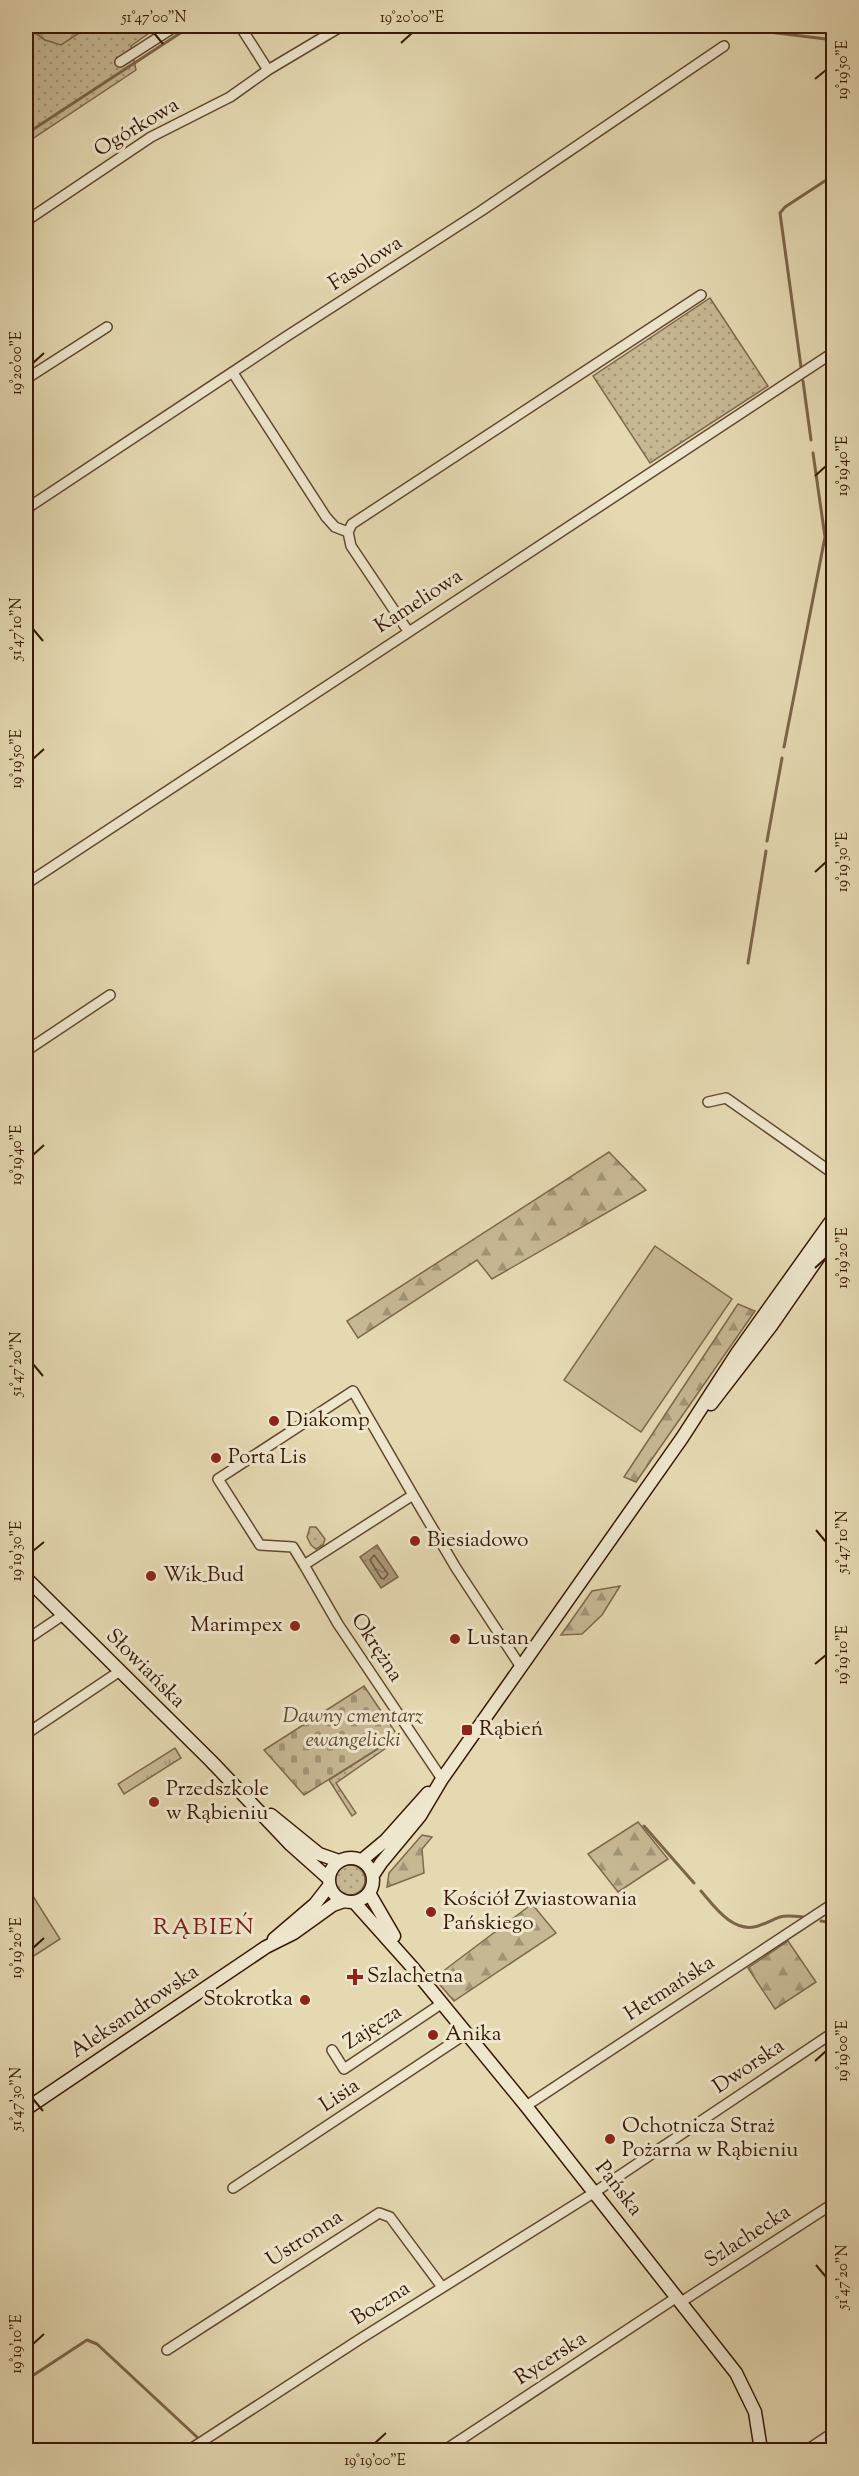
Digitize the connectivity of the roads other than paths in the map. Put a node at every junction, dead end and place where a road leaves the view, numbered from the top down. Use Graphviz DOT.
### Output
graph roads {
  1 [pos="176,26"];
  2 [pos="240,26"];
  3 [pos="342,26"];
  4 [pos="724,46"];
  5 [pos="120,62"];
  6 [pos="268,70"];
  7 [pos="26,221"];
  8 [pos="701,296"];
  9 [pos="107,327"];
  10 [pos="834,352"];
  11 [pos="233,373"];
  12 [pos="26,379"];
  13 [pos="26,509"];
  14 [pos="348,532"];
  15 [pos="408,631"];
  16 [pos="26,884"];
  17 [pos="110,995"];
  18 [pos="26,1052"];
  19 [pos="708,1102"];
  20 [pos="834,1173"];
  21 [pos="834,1217"];
  22 [pos="834,1235"];
  23 [pos="766,1322"];
  24 [pos="412,1495"];
  25 [pos="304,1565"];
  26 [pos="26,1578"];
  27 [pos="63,1615"];
  28 [pos="26,1640"];
  29 [pos="521,1667"];
  30 [pos="120,1671"];
  31 [pos="26,1734"];
  32 [pos="442,1779"];
  33 [pos="237,1788"];
  34 [pos="362,1860"];
  35 [pos="339,1861"];
  36 [pos="373,1875"];
  37 [pos="329,1882"];
  38 [pos="369,1893"];
  39 [pos="349,1902"];
  40 [pos="834,1903"];
  41 [pos="266,1947"];
  42 [pos="413,1968"];
  43 [pos="441,2004"];
  44 [pos="834,2032"];
  45 [pos="467,2033"];
  46 [pos="332,2050"];
  47 [pos="526,2106"];
  48 [pos="26,2109"];
  49 [pos="233,2188"];
  50 [pos="595,2192"];
  51 [pos="834,2203"];
  52 [pos="442,2288"];
  53 [pos="679,2299"];
  54 [pos="167,2350"];
  55 [pos="834,2432"];
  56 [pos="189,2451"];
  57 [pos="445,2451"];
  58 [pos="762,2451"];
  59 [pos="807,2451"];
  1 -- 5 [label="street"];
  2 -- 6 [label="street"];
  3 -- 6 [label="street, Ogórkowa"];
  4 -- 11 [label="street, Fasolowa"];
  6 -- 7 [label="street, Ogórkowa"];
  8 -- 14 [label="street"];
  9 -- 12 [label="street"];
  10 -- 15 [label="street, Kameliowa"];
  11 -- 13 [label="street, Fasolowa"];
  11 -- 14 [label="street"];
  14 -- 15 [label="street"];
  15 -- 16 [label="street, Kameliowa"];
  17 -- 18 [label="street"];
  19 -- 20 [label="street"];
  21 -- 23 [label="main road"];
  22 -- 23 [label="main road"];
  23 -- 29 [label="main road"];
  24 -- 25 [label="street"];
  24 -- 25 [label="street, Okrężna"];
  24 -- 29 [label="street, Okrężna"];
  25 -- 32 [label="street, Okrężna"];
  26 -- 27 [label="main road, Słowiańska"];
  27 -- 28 [label="street"];
  27 -- 30 [label="main road, Słowiańska"];
  29 -- 32 [label="main road"];
  30 -- 31 [label="street"];
  30 -- 33 [label="main road, Słowiańska"];
  32 -- 34 [label="main road"];
  32 -- 36 [label="main road"];
  33 -- 35 [label="main road, Słowiańska"];
  33 -- 37 [label="main road, Słowiańska"];
  34 -- 35 [label="main road"];
  34 -- 36 [label="main road"];
  35 -- 37 [label="main road"];
  36 -- 38 [label="main road"];
  37 -- 39 [label="main road"];
  37 -- 41 [label="main road, Aleksandrowska"];
  38 -- 39 [label="main road"];
  38 -- 42 [label="main road, Pańska"];
  39 -- 41 [label="main road, Aleksandrowska"];
  39 -- 42 [label="main road, Pańska"];
  40 -- 47 [label="street, Hetmańska"];
  41 -- 48 [label="main road, Aleksandrowska"];
  42 -- 43 [label="main road, Pańska"];
  43 -- 45 [label="main road, Pańska"];
  43 -- 46 [label="street, Zajęcza"];
  44 -- 50 [label="street, Dworska"];
  45 -- 47 [label="main road, Pańska"];
  45 -- 49 [label="street, Lisia"];
  47 -- 50 [label="main road, Pańska"];
  50 -- 52 [label="street, Boczna"];
  50 -- 53 [label="main road, Pańska"];
  51 -- 53 [label="street, Szlachecka"];
  52 -- 54 [label="street, Ustronna"];
  52 -- 56 [label="street, Boczna"];
  53 -- 57 [label="street, Rycerska"];
  53 -- 58 [label="main road, Pańska"];
  55 -- 59 [label="street"];
}
